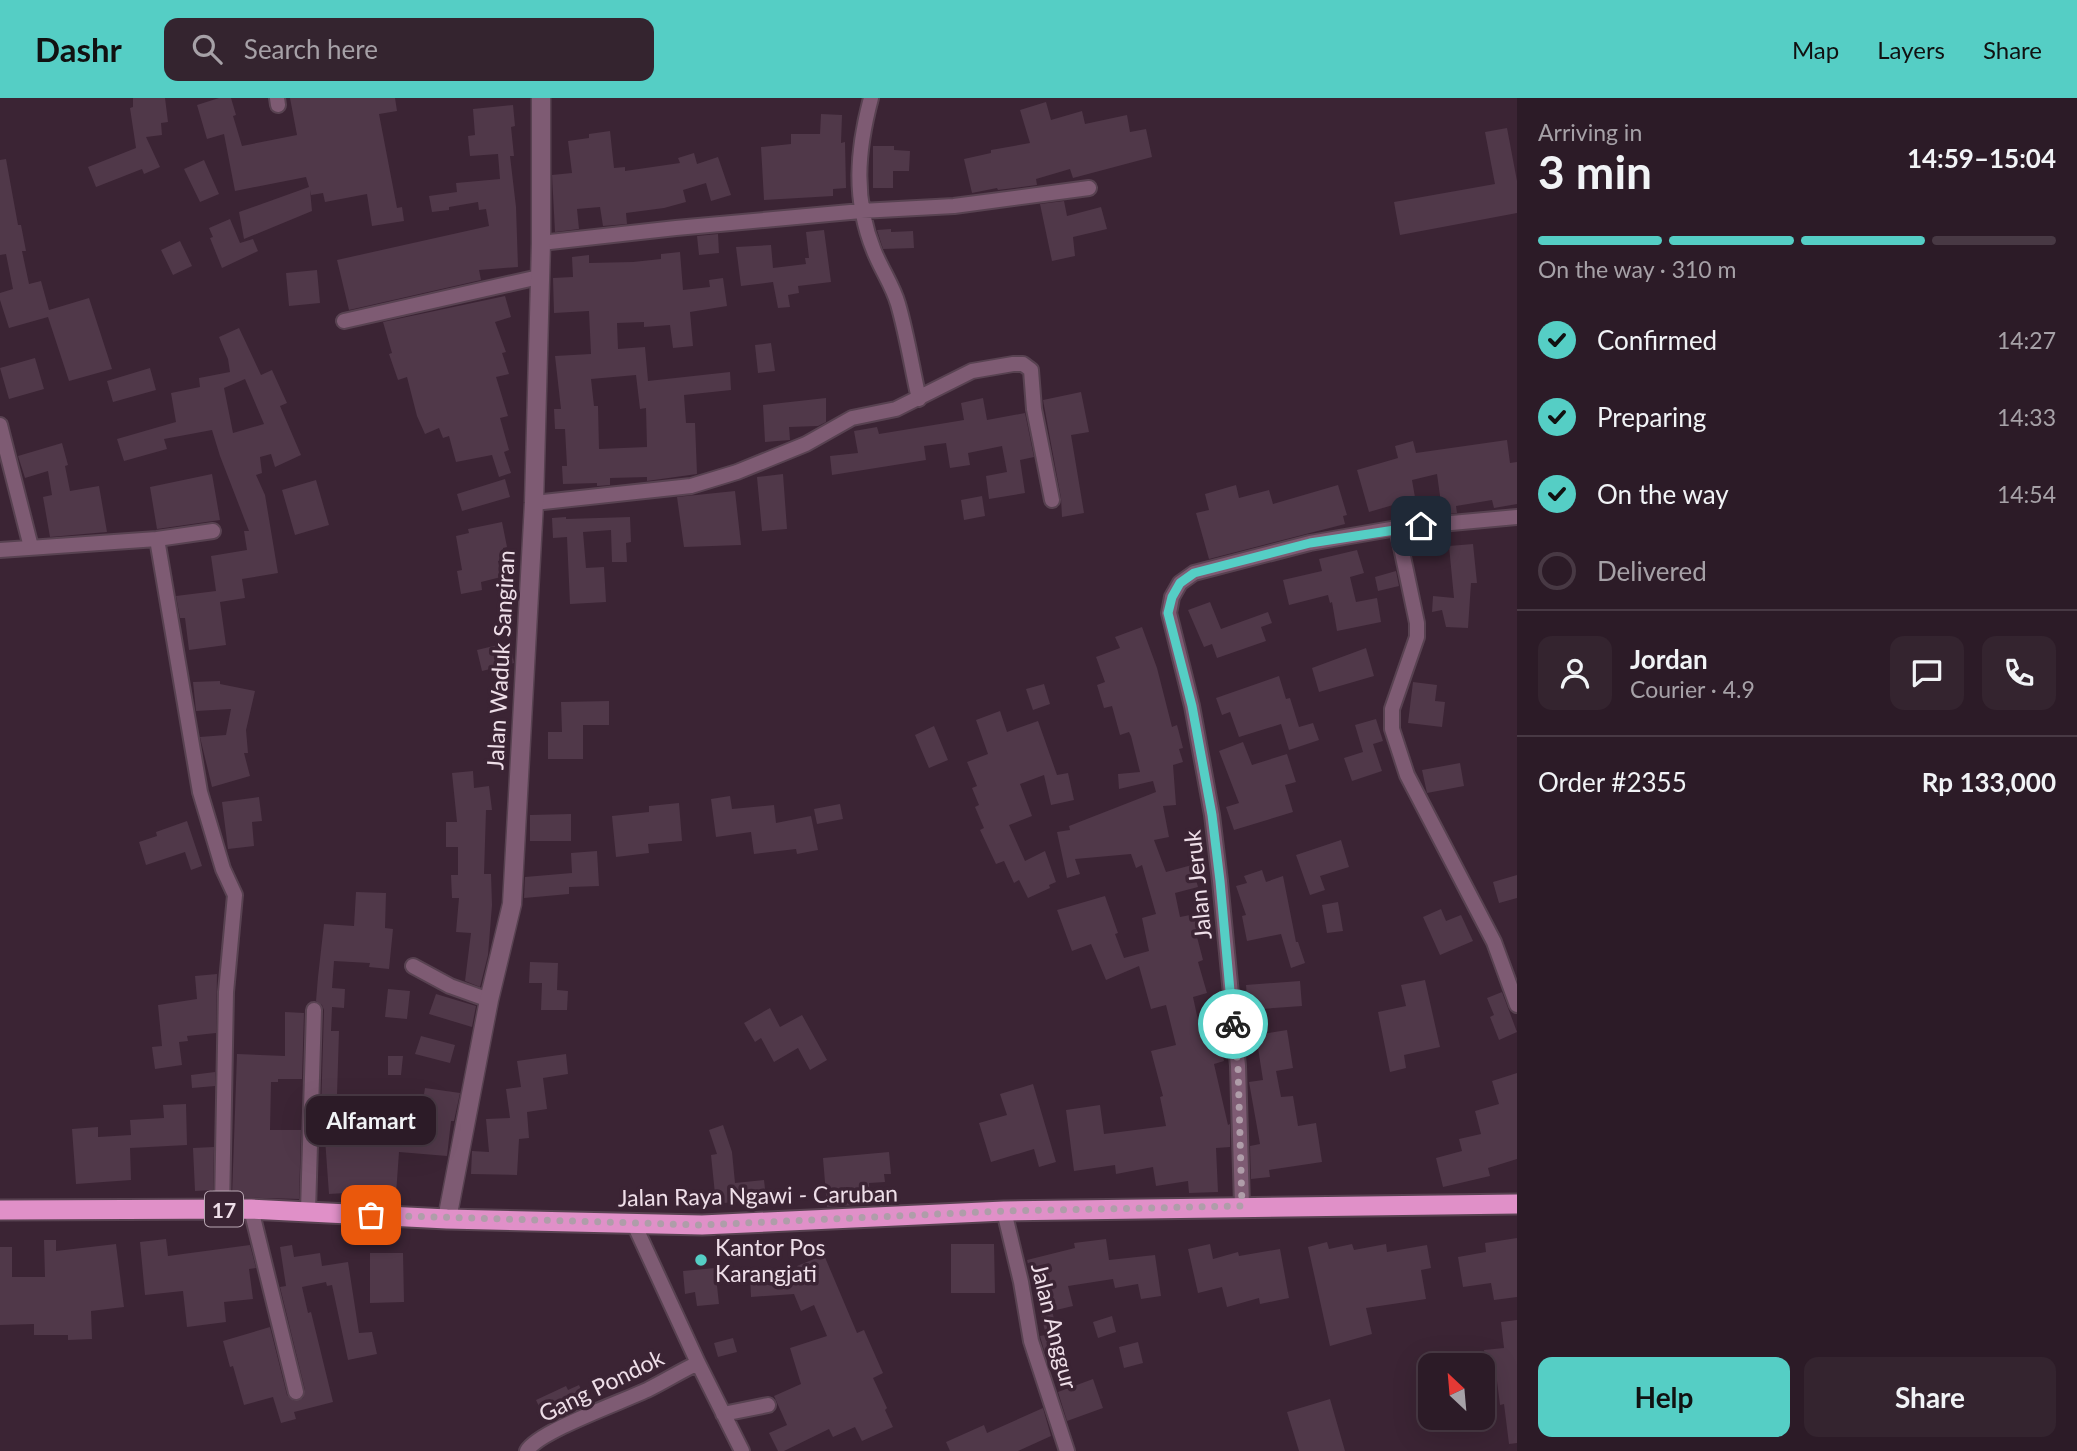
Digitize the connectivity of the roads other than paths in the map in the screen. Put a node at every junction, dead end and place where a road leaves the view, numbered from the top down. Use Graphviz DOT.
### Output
graph roads {
  1 [pos="541,98"];
  2 [pos="871,98"];
  3 [pos="1089,188"];
  4 [pos="861,211"];
  5 [pos="541,243"];
  6 [pos="539,277"];
  7 [pos="344,321"];
  8 [pos="919,399"];
  9 [pos="0,425"];
  10 [pos="1052,500"];
  11 [pos="534,503"];
  12 [pos="1517,517"];
  13 [pos="1397,528"];
  14 [pos="213,531"];
  15 [pos="157,540"];
  16 [pos="31,547"];
  17 [pos="0,550"];
  18 [pos="412,966"];
  19 [pos="489,1000"];
  20 [pos="1517,1005"];
  21 [pos="314,1010"];
  22 [pos="1517,1204"];
  23 [pos="1242,1206"];
  24 [pos="222,1209"];
  25 [pos="251,1209"];
  26 [pos="0,1210"];
  27 [pos="309,1211"];
  28 [pos="1004,1211"];
  29 [pos="447,1219"];
  30 [pos="634,1224"];
  31 [pos="698,1363"];
  32 [pos="296,1392"];
  33 [pos="768,1405"];
  34 [pos="723,1414"];
  35 [pos="527,1451"];
  36 [pos="742,1451"];
  37 [pos="1067,1451"];
  1 -- 5 [label="street, Jalan Waduk Sangiran"];
  2 -- 4 [label="street"];
  3 -- 4 [label="street"];
  4 -- 5 [label="street"];
  4 -- 8 [label="street"];
  5 -- 6 [label="street, Jalan Waduk Sangiran"];
  6 -- 7 [label="street"];
  6 -- 11 [label="street, Jalan Waduk Sangiran"];
  8 -- 10 [label="street"];
  8 -- 11 [label="street"];
  9 -- 16 [label="street"];
  11 -- 19 [label="street, Jalan Waduk Sangiran"];
  12 -- 13 [label="street"];
  13 -- 20 [label="street"];
  13 -- 23 [label="street, Jalan Jeruk"];
  14 -- 15 [label="street"];
  15 -- 16 [label="street"];
  15 -- 24 [label="street"];
  16 -- 17 [label="street"];
  18 -- 19 [label="street"];
  19 -- 29 [label="street, Jalan Waduk Sangiran"];
  21 -- 27 [label="street"];
  22 -- 23 [label="highway, Jalan Raya Ngawi - Caruban / 17"];
  23 -- 28 [label="highway, Jalan Raya Ngawi - Caruban / 17"];
  24 -- 25 [label="highway, Jalan Raya Ngawi - Caruban / 17"];
  24 -- 26 [label="highway, Jalan Raya Ngawi - Caruban / 17"];
  25 -- 27 [label="highway, Jalan Raya Ngawi - Caruban / 17"];
  25 -- 32 [label="street"];
  27 -- 29 [label="highway, Jalan Raya Ngawi - Caruban / 17"];
  28 -- 30 [label="highway, Jalan Raya Ngawi - Caruban / 17"];
  28 -- 37 [label="street, Jalan Anggur"];
  29 -- 30 [label="highway, Jalan Raya Ngawi - Caruban / 17"];
  30 -- 31 [label="street"];
  31 -- 34 [label="street"];
  31 -- 35 [label="street, Gang Pondok"];
  33 -- 34 [label="street"];
  34 -- 36 [label="street"];
}
